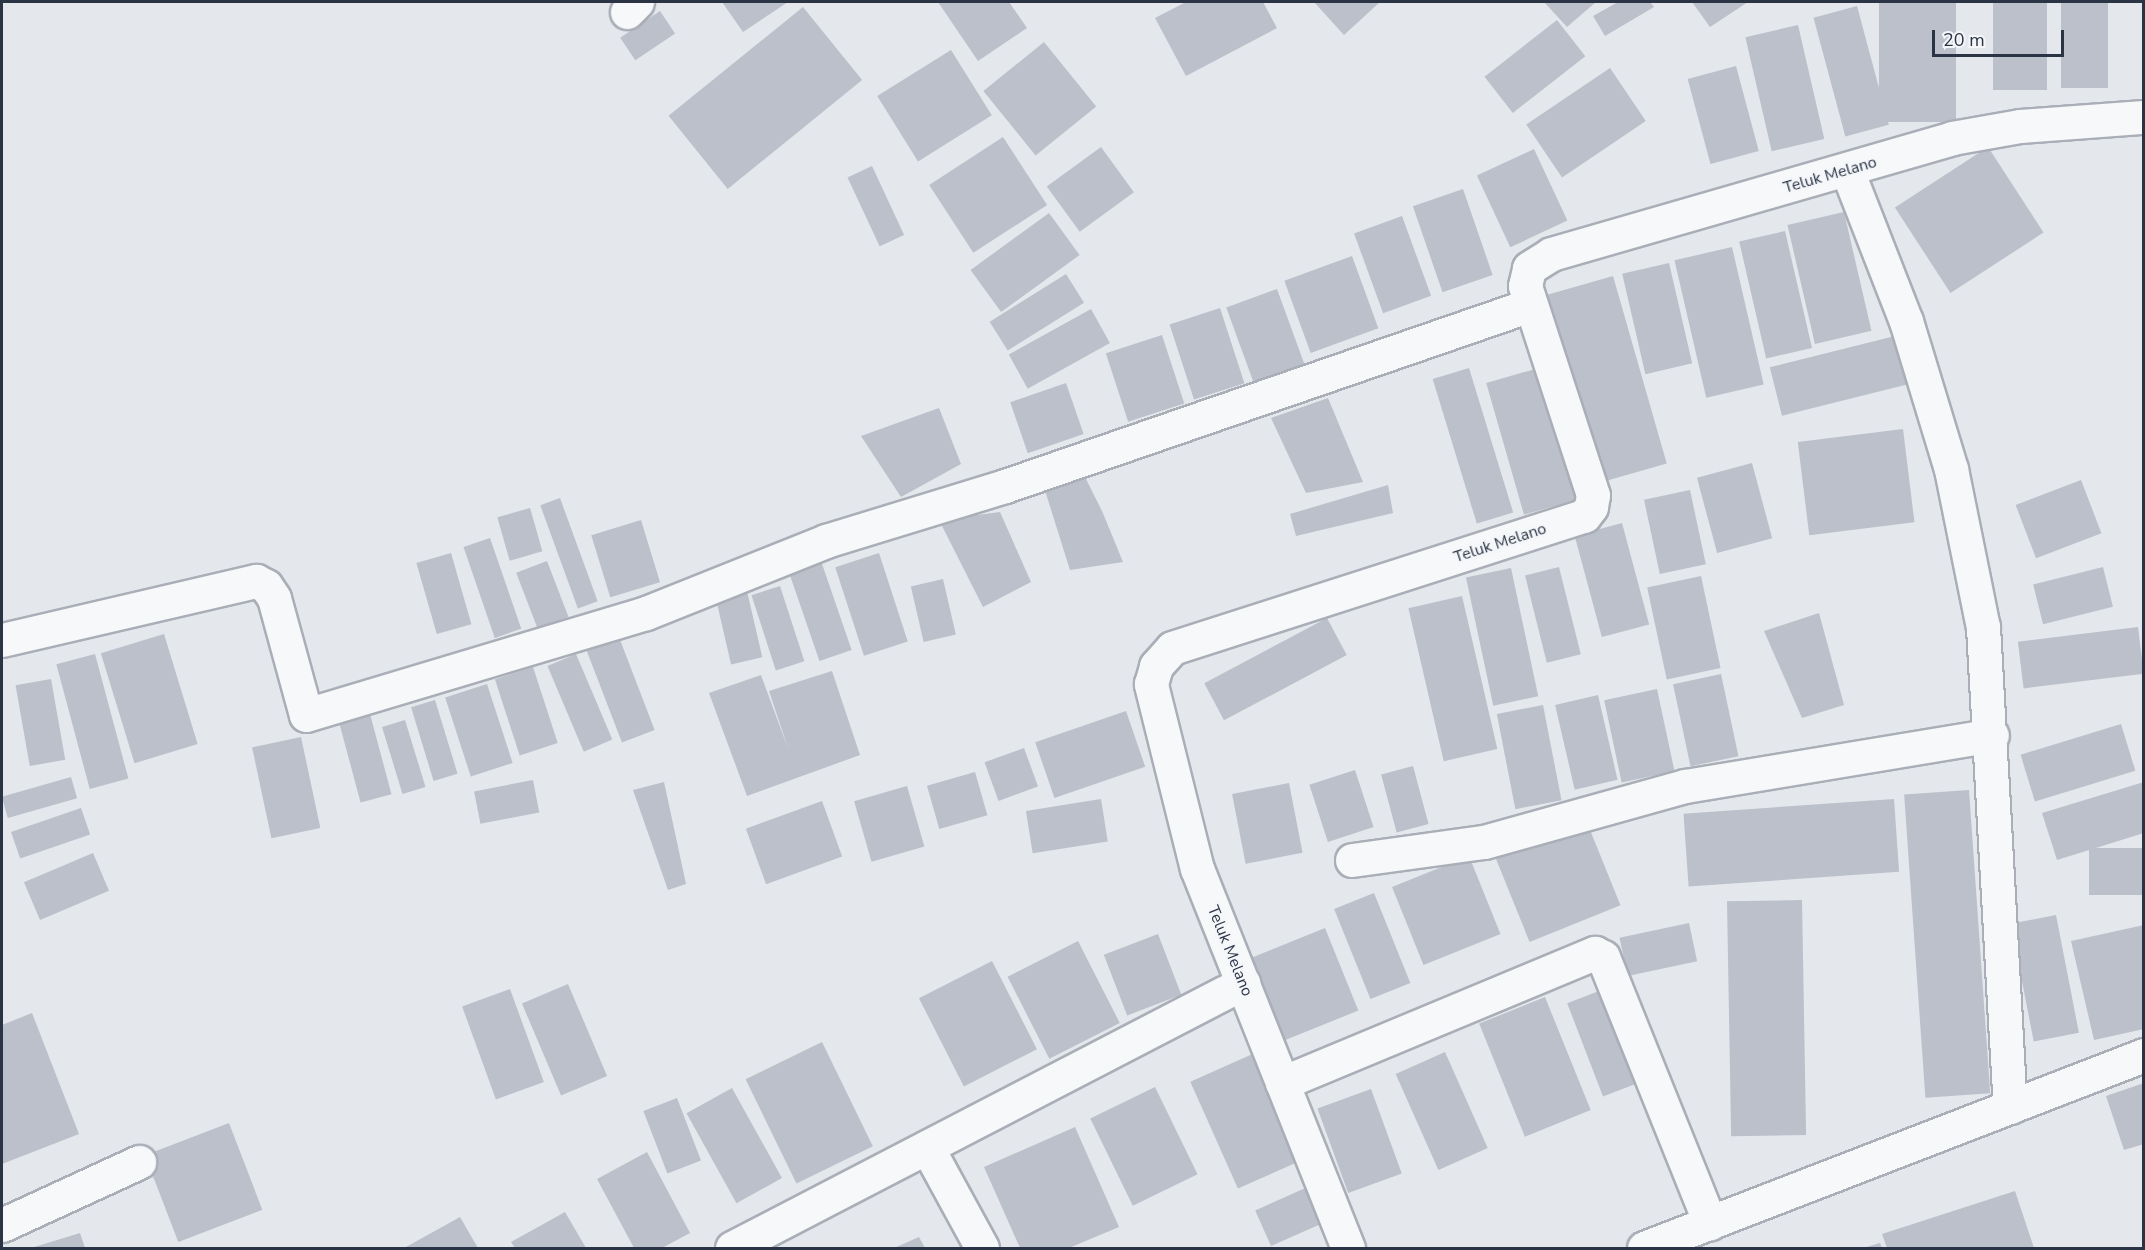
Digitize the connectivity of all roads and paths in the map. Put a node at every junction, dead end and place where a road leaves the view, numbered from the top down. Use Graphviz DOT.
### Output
graph roads {
  1 [pos="2144,117"];
  2 [pos="1847,170"];
  3 [pos="1530,305"];
  4 [pos="2,640"];
  5 [pos="1992,735"];
  6 [pos="1352,860"];
  7 [pos="1243,983"];
  8 [pos="2144,1055"];
  9 [pos="1282,1083"];
  10 [pos="2010,1107"];
  11 [pos="927,1147"];
  12 [pos="140,1162"];
  13 [pos="1710,1223"];
  14 [pos="2,1225"];
  15 [pos="732,1248"];
  16 [pos="982,1248"];
  17 [pos="1348,1248"];
  18 [pos="1644,1248"];
  1 -- 2 [label="street, Teluk Melano"];
  2 -- 3 [label="street, Teluk Melano"];
  2 -- 5 [label="street"];
  3 -- 4 [label="street"];
  3 -- 7 [label="street, Teluk Melano"];
  5 -- 6 [label="street"];
  5 -- 10 [label="street"];
  7 -- 9 [label="street, Teluk Melano"];
  7 -- 11 [label="street"];
  8 -- 10 [label="street"];
  9 -- 13 [label="street"];
  9 -- 17 [label="street, Teluk Melano"];
  10 -- 13 [label="street"];
  11 -- 15 [label="street"];
  11 -- 16 [label="street"];
  12 -- 14 [label="street"];
  13 -- 18 [label="street"];
}
